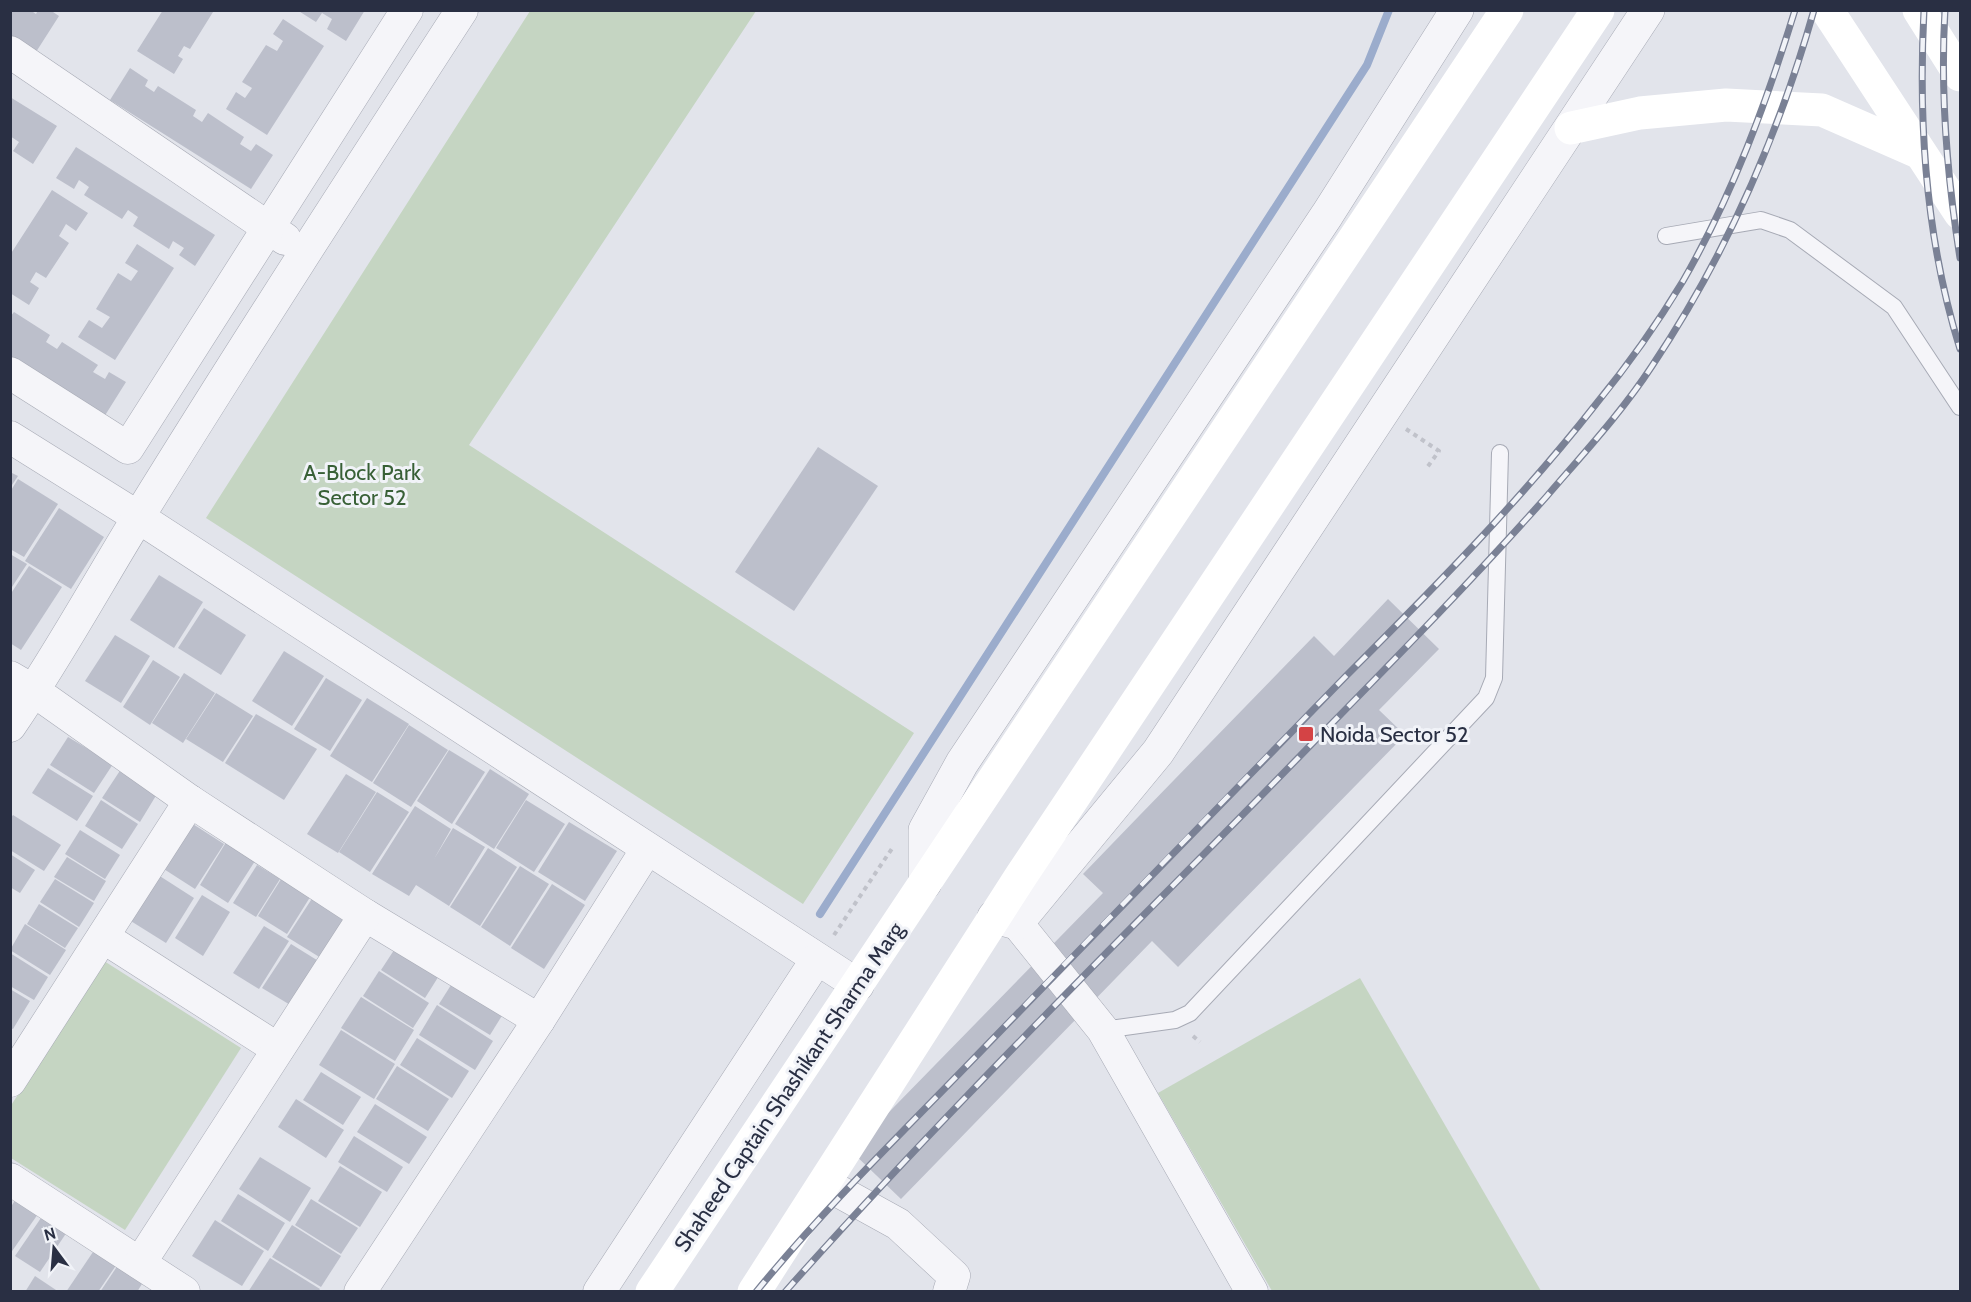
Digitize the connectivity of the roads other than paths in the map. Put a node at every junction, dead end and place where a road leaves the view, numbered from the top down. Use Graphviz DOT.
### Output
graph roads {
  1 [pos="407,10"];
  2 [pos="462,10"];
  3 [pos="1457,10"];
  4 [pos="1507,10"];
  5 [pos="1598,10"];
  6 [pos="1648,10"];
  7 [pos="1827,10"];
  8 [pos="1919,10"];
  9 [pos="10,52"];
  10 [pos="1960,75"];
  11 [pos="1571,128"];
  12 [pos="1920,153"];
  13 [pos="1960,213"];
  14 [pos="268,228"];
  15 [pos="1666,236"];
  16 [pos="306,252"];
  17 [pos="10,373"];
  18 [pos="1960,407"];
  19 [pos="10,437"];
  20 [pos="1500,453"];
  21 [pos="138,517"];
  22 [pos="22,684"];
  23 [pos="10,726"];
  24 [pos="190,801"];
  25 [pos="647,849"];
  26 [pos="925,883"];
  27 [pos="365,915"];
  28 [pos="1006,920"];
  29 [pos="103,937"];
  30 [pos="817,959"];
  31 [pos="858,985"];
  32 [pos="538,1020"];
  33 [pos="1103,1030"];
  34 [pos="278,1049"];
  35 [pos="10,1081"];
  36 [pos="10,1179"];
  37 [pos="829,1191"];
  38 [pos="140,1263"];
  39 [pos="184,1292"];
  40 [pos="360,1292"];
  41 [pos="599,1292"];
  42 [pos="652,1292"];
  43 [pos="754,1292"];
  44 [pos="770,1292"];
  45 [pos="949,1292"];
  46 [pos="1252,1292"];
  1 -- 14 [label="street"];
  2 -- 16 [label="street"];
  3 -- 26 [label="street"];
  4 -- 26 [label="main road, Shaheed Captain Shashikant Sharma Marg"];
  5 -- 28 [label="main road"];
  6 -- 11 [label="street"];
  7 -- 12 [label="main road"];
  8 -- 10 [label="main road"];
  9 -- 14 [label="street"];
  11 -- 12 [label="main road"];
  11 -- 28 [label="street"];
  12 -- 13 [label="main road"];
  14 -- 16 [label="street"];
  14 -- 17 [label="street"];
  15 -- 18 [label="lane"];
  16 -- 21 [label="street"];
  19 -- 21 [label="street"];
  20 -- 33 [label="lane"];
  21 -- 22 [label="street"];
  21 -- 25 [label="street"];
  22 -- 23 [label="street"];
  22 -- 24 [label="street"];
  24 -- 27 [label="street"];
  24 -- 29 [label="street"];
  25 -- 30 [label="street"];
  25 -- 32 [label="street"];
  26 -- 31 [label="main road, Shaheed Captain Shashikant Sharma Marg"];
  27 -- 32 [label="street"];
  27 -- 34 [label="street"];
  28 -- 33 [label="street"];
  28 -- 37 [label="main road"];
  29 -- 34 [label="street"];
  29 -- 35 [label="street"];
  30 -- 31 [label="street"];
  30 -- 41 [label="street"];
  31 -- 42 [label="main road, Shaheed Captain Shashikant Sharma Marg"];
  32 -- 40 [label="street"];
  33 -- 46 [label="street"];
  34 -- 38 [label="street"];
  36 -- 38 [label="street"];
  37 -- 43 [label="main road"];
  37 -- 44 [label="street"];
  37 -- 45 [label="street"];
  38 -- 39 [label="street"];
}
